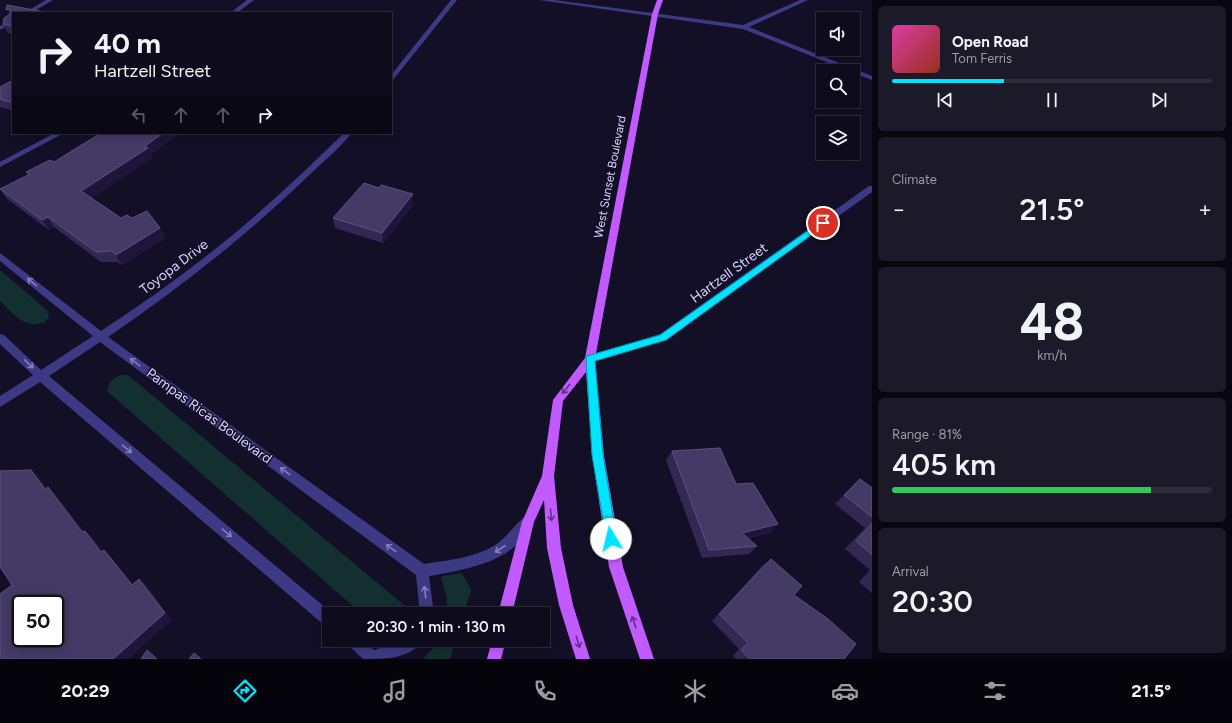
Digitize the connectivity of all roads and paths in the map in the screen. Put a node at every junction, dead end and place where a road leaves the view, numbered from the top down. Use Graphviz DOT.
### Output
graph roads {
  1 [pos="50,0"];
  2 [pos="251,0"];
  3 [pos="454,0"];
  4 [pos="542,0"];
  5 [pos="660,0"];
  6 [pos="806,0"];
  7 [pos="29,12"];
  8 [pos="234,12"];
  9 [pos="655,14"];
  10 [pos="12,22"];
  11 [pos="744,27"];
  12 [pos="0,28"];
  13 [pos="392,78"];
  14 [pos="872,78"];
  15 [pos="58,134"];
  16 [pos="347,134"];
  17 [pos="0,165"];
  18 [pos="872,188"];
  19 [pos="0,256"];
  20 [pos="101,337"];
  21 [pos="0,338"];
  22 [pos="590,359"];
  23 [pos="41,376"];
  24 [pos="0,402"];
  25 [pos="548,476"];
  26 [pos="528,522"];
  27 [pos="422,571"];
  28 [pos="426,607"];
  29 [pos="507,607"];
  30 [pos="322,614"];
  31 [pos="361,647"];
  32 [pos="407,647"];
  33 [pos="497,647"];
  34 [pos="374,658"];
  35 [pos="494,659"];
  36 [pos="583,659"];
  37 [pos="647,659"];
  1 -- 7 [label="street"];
  2 -- 8 [label="street"];
  3 -- 13 [label="street"];
  4 -- 9 [label="street"];
  5 -- 9 [label="main road, West Sunset Boulevard"];
  6 -- 11 [label="street"];
  9 -- 11 [label="street"];
  9 -- 22 [label="main road, West Sunset Boulevard"];
  10 -- 12 [label="street"];
  11 -- 14 [label="street"];
  15 -- 17 [label="street"];
  16 -- 20 [label="street, Toyopa Drive"];
  18 -- 22 [label="street, Hartzell Street"];
  20 -- 19 [label="street, Pampas Ricas Boulevard, one-way"];
  20 -- 23 [label="street, Toyopa Drive"];
  27 -- 20 [label="street, Pampas Ricas Boulevard, one-way"];
  21 -- 23 [label="street, one-way"];
  22 -- 25 [label="main road, West Sunset Boulevard, one-way"];
  37 -- 22 [label="main road, West Sunset Boulevard, one-way"];
  23 -- 24 [label="street, Toyopa Drive"];
  23 -- 30 [label="street, one-way"];
  25 -- 26 [label="main road"];
  25 -- 36 [label="main road, West Sunset Boulevard, one-way"];
  26 -- 27 [label="street, one-way"];
  26 -- 29 [label="main road"];
  28 -- 27 [label="street, one-way"];
  31 -- 34 [label="street"];
  32 -- 34 [label="street"];
  33 -- 35 [label="main road"];
}
